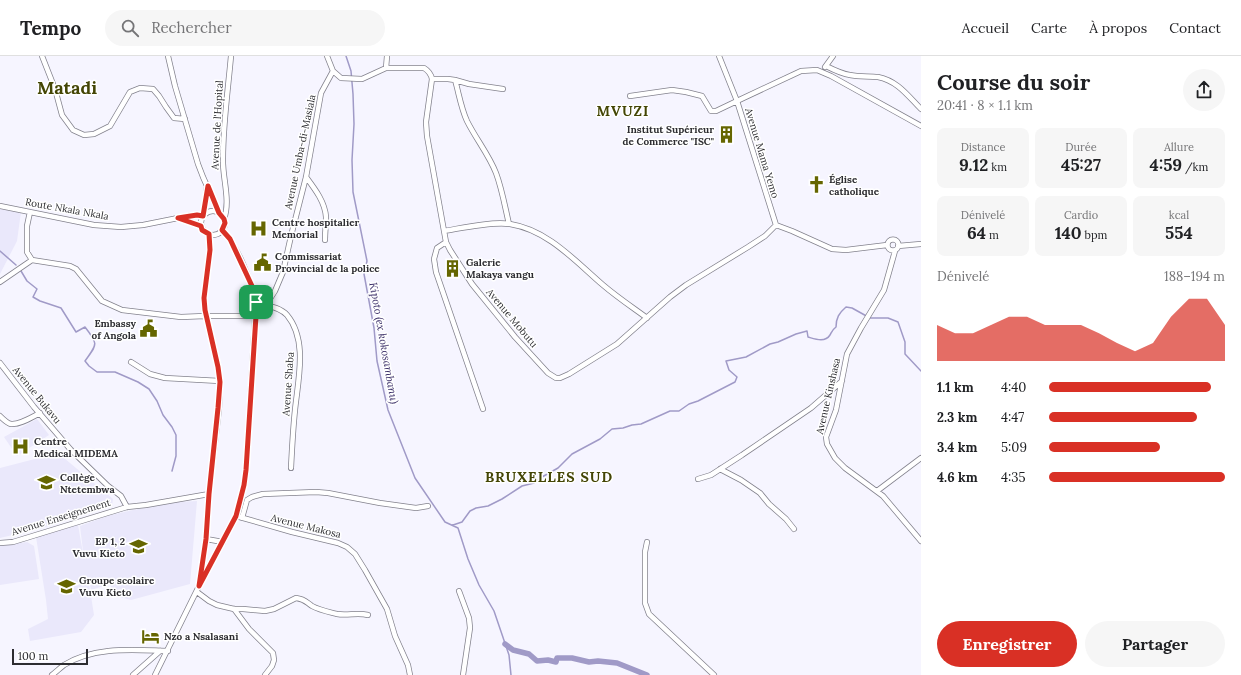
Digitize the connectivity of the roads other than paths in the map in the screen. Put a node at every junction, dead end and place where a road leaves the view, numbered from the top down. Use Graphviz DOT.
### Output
graph roads {
  1 [pos="42,56"];
  2 [pos="168,56"];
  3 [pos="231,56"];
  4 [pos="327,56"];
  5 [pos="388,56"];
  6 [pos="719,56"];
  7 [pos="833,56"];
  8 [pos="826,66"];
  9 [pos="386,68"];
  10 [pos="333,71"];
  11 [pos="821,71"];
  12 [pos="432,79"];
  13 [pos="455,80"];
  14 [pos="504,89"];
  15 [pos="630,96"];
  16 [pos="737,101"];
  17 [pos="921,108"];
  18 [pos="185,119"];
  19 [pos="921,126"];
  20 [pos="306,177"];
  21 [pos="208,186"];
  22 [pos="0,206"];
  23 [pos="30,212"];
  24 [pos="219,213"];
  25 [pos="204,215"];
  26 [pos="178,218"];
  27 [pos="224,219"];
  28 [pos="510,224"];
  29 [pos="776,225"];
  30 [pos="201,226"];
  31 [pos="222,230"];
  32 [pos="444,231"];
  33 [pos="209,234"];
  34 [pos="325,240"];
  35 [pos="446,242"];
  36 [pos="921,244"];
  37 [pos="887,245"];
  38 [pos="898,246"];
  39 [pos="895,250"];
  40 [pos="32,260"];
  41 [pos="0,282"];
  42 [pos="256,302"];
  43 [pos="266,305"];
  44 [pos="205,316"];
  45 [pos="256,316"];
  46 [pos="647,318"];
  47 [pos="0,362"];
  48 [pos="130,362"];
  49 [pos="220,380"];
  50 [pos="842,381"];
  51 [pos="483,409"];
  52 [pos="40,413"];
  53 [pos="0,416"];
  54 [pos="921,458"];
  55 [pos="291,468"];
  56 [pos="720,469"];
  57 [pos="698,479"];
  58 [pos="877,491"];
  59 [pos="209,494"];
  60 [pos="428,506"];
  61 [pos="127,507"];
  62 [pos="236,516"];
  63 [pos="242,518"];
  64 [pos="794,529"];
  65 [pos="206,539"];
  66 [pos="921,541"];
  67 [pos="223,542"];
  68 [pos="647,542"];
  69 [pos="0,543"];
  70 [pos="199,586"];
  71 [pos="459,591"];
  72 [pos="196,592"];
  73 [pos="234,610"];
  74 [pos="368,615"];
  75 [pos="160,651"];
  76 [pos="168,651"];
  77 [pos="52,675"];
  78 [pos="133,675"];
  79 [pos="155,675"];
  80 [pos="265,675"];
  81 [pos="410,675"];
  82 [pos="463,675"];
  83 [pos="714,675"];
  1 -- 18 [label="street"];
  2 -- 18 [label="street"];
  3 -- 27 [label="street, Avenue de l'Hopital"];
  4 -- 10 [label="street"];
  5 -- 9 [label="street"];
  6 -- 16 [label="street"];
  7 -- 8 [label="street"];
  8 -- 11 [label="street"];
  8 -- 17 [label="street"];
  9 -- 10 [label="street"];
  9 -- 12 [label="street"];
  10 -- 20 [label="street, Avenue Umba-di-Masiala"];
  11 -- 16 [label="street, Avenue Mama Yemo"];
  11 -- 19 [label="street, Avenue Mama Yemo"];
  12 -- 13 [label="street"];
  12 -- 32 [label="street, Avenue Mobutu"];
  13 -- 14 [label="street"];
  13 -- 28 [label="street"];
  15 -- 16 [label="street"];
  16 -- 29 [label="street, Avenue Mama Yemo"];
  18 -- 21 [label="street"];
  20 -- 34 [label="street"];
  20 -- 43 [label="street, Avenue Umba-di-Masiala"];
  21 -- 24 [label="street"];
  21 -- 25 [label="street"];
  22 -- 23 [label="street, Route Nkala Nkala"];
  23 -- 26 [label="street, Route Nkala Nkala"];
  23 -- 40 [label="street"];
  24 -- 25 [label="street"];
  24 -- 27 [label="street"];
  25 -- 26 [label="street, Route Nkala Nkala"];
  25 -- 30 [label="street"];
  26 -- 30 [label="street"];
  27 -- 31 [label="street"];
  28 -- 32 [label="street"];
  28 -- 46 [label="street"];
  29 -- 37 [label="street"];
  29 -- 46 [label="street, Avenue Mobutu"];
  30 -- 33 [label="street"];
  31 -- 33 [label="street"];
  31 -- 42 [label="street"];
  32 -- 35 [label="street, Avenue Mobutu"];
  33 -- 44 [label="street"];
  35 -- 46 [label="street, Avenue Mobutu"];
  35 -- 51 [label="street"];
  36 -- 38 [label="street"];
  37 -- 38 [label="street"];
  37 -- 39 [label="street"];
  38 -- 39 [label="street"];
  39 -- 50 [label="street, Avenue Kinshasa"];
  40 -- 41 [label="street"];
  40 -- 44 [label="street"];
  42 -- 43 [label="street, Avenue Shaba"];
  42 -- 45 [label="street"];
  43 -- 55 [label="street, Avenue Shaba"];
  44 -- 45 [label="street"];
  44 -- 49 [label="street"];
  45 -- 62 [label="street"];
  47 -- 52 [label="street, Avenue Bukavu"];
  48 -- 49 [label="street"];
  49 -- 59 [label="street"];
  50 -- 56 [label="street"];
  50 -- 58 [label="street, Avenue Kinshasa"];
  52 -- 53 [label="street"];
  52 -- 61 [label="street, Avenue Bukavu"];
  54 -- 58 [label="street"];
  56 -- 57 [label="street"];
  56 -- 64 [label="street"];
  58 -- 66 [label="street, Avenue Kinshasa"];
  59 -- 61 [label="street, Avenue Enseignement"];
  59 -- 65 [label="street"];
  60 -- 63 [label="street"];
  61 -- 69 [label="street, Avenue Enseignement"];
  62 -- 63 [label="street, Avenue Makosa"];
  62 -- 67 [label="street"];
  63 -- 81 [label="street, Avenue Makosa"];
  65 -- 67 [label="street"];
  65 -- 70 [label="street"];
  67 -- 70 [label="street"];
  68 -- 83 [label="street"];
  70 -- 72 [label="street"];
  71 -- 82 [label="street"];
  72 -- 73 [label="street"];
  72 -- 76 [label="street"];
  73 -- 74 [label="street"];
  73 -- 80 [label="street"];
  75 -- 76 [label="street"];
  75 -- 77 [label="street"];
  75 -- 78 [label="street"];
  76 -- 79 [label="street"];
}
